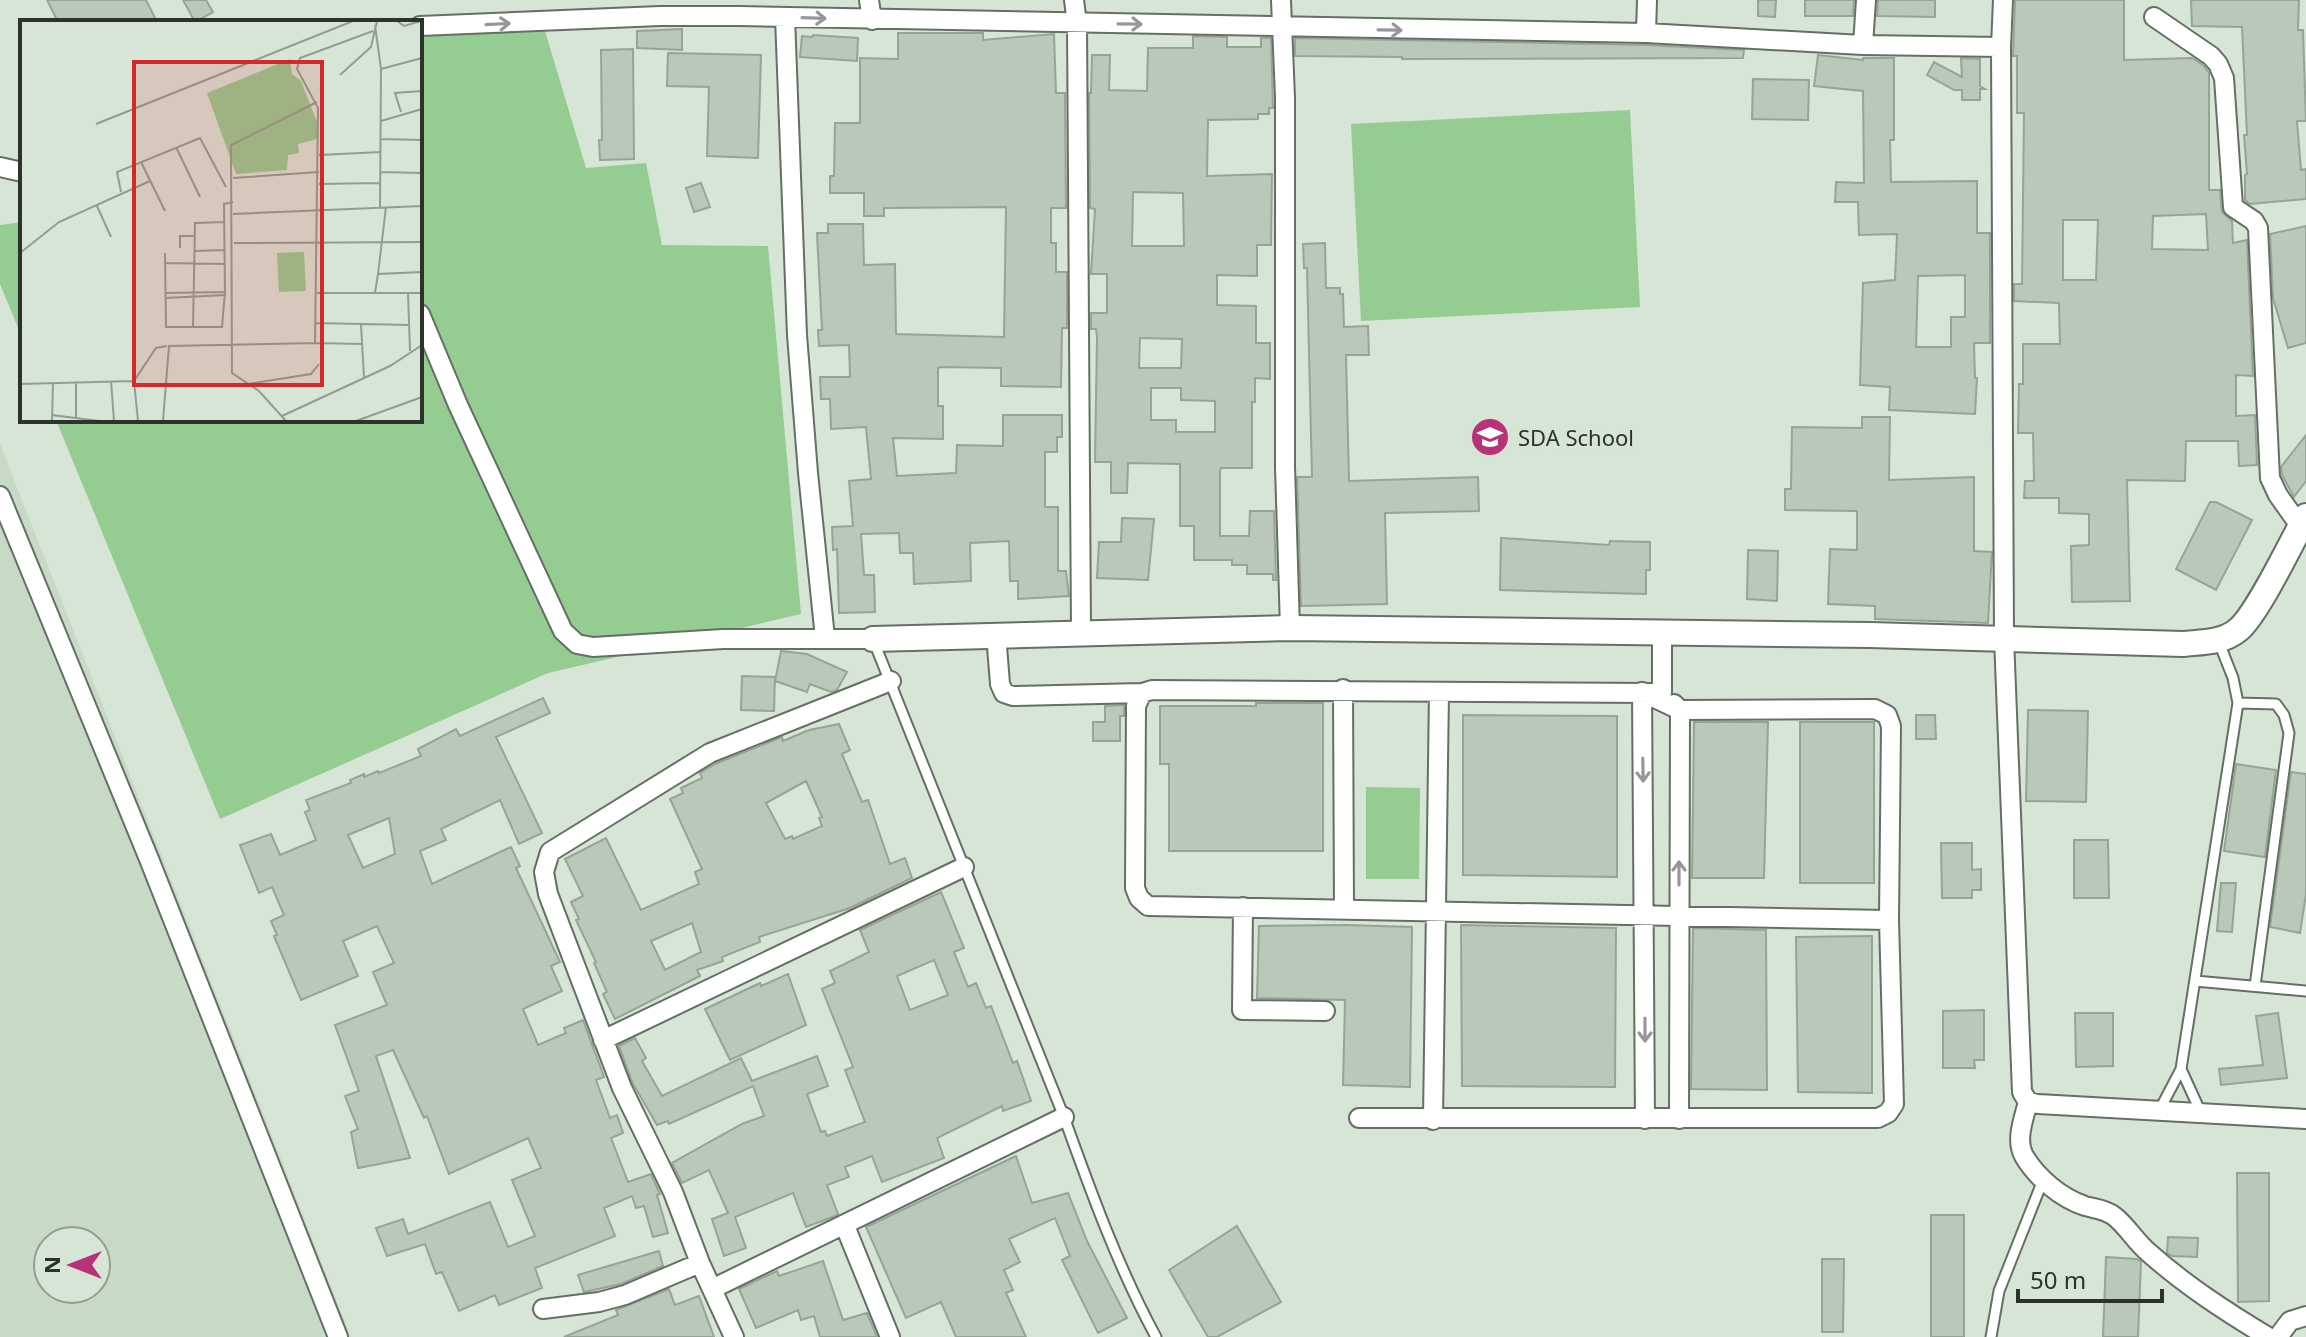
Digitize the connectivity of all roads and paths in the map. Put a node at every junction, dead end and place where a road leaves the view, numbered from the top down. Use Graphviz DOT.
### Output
graph roads {
  1 [pos="869,0"];
  2 [pos="1074,0"];
  3 [pos="1281,0"];
  4 [pos="1647,0"];
  5 [pos="1866,0"];
  6 [pos="2003,0"];
  7 [pos="659,8"];
  8 [pos="785,17"];
  9 [pos="2154,17"];
  10 [pos="872,20"];
  11 [pos="1077,24"];
  12 [pos="422,26"];
  13 [pos="1282,27"];
  14 [pos="1646,33"];
  15 [pos="1863,45"];
  16 [pos="2001,47"];
  17 [pos="0,167"];
  18 [pos="20,172"];
  19 [pos="422,319"];
  20 [pos="0,496"];
  21 [pos="2303,521"];
  22 [pos="1290,628"];
  23 [pos="1081,632"];
  24 [pos="996,634"];
  25 [pos="1662,634"];
  26 [pos="825,638"];
  27 [pos="2004,638"];
  28 [pos="873,639"];
  29 [pos="2218,640"];
  30 [pos="891,681"];
  31 [pos="1343,689"];
  32 [pos="1439,692"];
  33 [pos="1642,692"];
  34 [pos="1142,693"];
  35 [pos="1662,693"];
  36 [pos="2238,703"];
  37 [pos="1680,710"];
  38 [pos="964,867"];
  39 [pos="1243,907"];
  40 [pos="1344,909"];
  41 [pos="1438,912"];
  42 [pos="1645,916"];
  43 [pos="1679,916"];
  44 [pos="1889,920"];
  45 [pos="2195,981"];
  46 [pos="2255,986"];
  47 [pos="2306,991"];
  48 [pos="1325,1011"];
  49 [pos="603,1040"];
  50 [pos="2181,1069"];
  51 [pos="2028,1102"];
  52 [pos="2159,1111"];
  53 [pos="2201,1113"];
  54 [pos="1064,1117"];
  55 [pos="1359,1118"];
  56 [pos="1645,1119"];
  57 [pos="1679,1119"];
  58 [pos="2306,1119"];
  59 [pos="1433,1120"];
  60 [pos="2043,1180"];
  61 [pos="845,1226"];
  62 [pos="700,1263"];
  63 [pos="714,1288"];
  64 [pos="543,1309"];
  65 [pos="2306,1316"];
  66 [pos="338,1337"];
  67 [pos="734,1337"];
  68 [pos="890,1337"];
  69 [pos="1156,1337"];
  70 [pos="1991,1337"];
  71 [pos="2268,1337"];
  72 [pos="2278,1337"];
  1 -- 10 [label="street"];
  2 -- 11 [label="street"];
  3 -- 13 [label="street"];
  4 -- 14 [label="street"];
  5 -- 15 [label="street"];
  6 -- 16 [label="street"];
  7 -- 8 [label="street"];
  12 -- 7 [label="street, one-way"];
  8 -- 10 [label="street, one-way"];
  8 -- 26 [label="street"];
  9 -- 21 [label="street"];
  10 -- 11 [label="street"];
  11 -- 13 [label="street, one-way"];
  11 -- 23 [label="street"];
  13 -- 14 [label="street, one-way"];
  13 -- 22 [label="street"];
  14 -- 15 [label="street"];
  15 -- 16 [label="street"];
  16 -- 27 [label="street"];
  17 -- 18 [label="street"];
  19 -- 26 [label="street"];
  20 -- 66 [label="street"];
  21 -- 29 [label="street"];
  22 -- 23 [label="street"];
  22 -- 25 [label="street"];
  23 -- 24 [label="street"];
  24 -- 28 [label="street"];
  24 -- 34 [label="street"];
  25 -- 27 [label="street"];
  25 -- 35 [label="street"];
  26 -- 28 [label="street"];
  27 -- 29 [label="street"];
  27 -- 51 [label="street"];
  28 -- 30 [label="lane"];
  29 -- 36 [label="lane"];
  30 -- 38 [label="lane"];
  30 -- 49 [label="street"];
  31 -- 32 [label="street"];
  31 -- 34 [label="street"];
  31 -- 40 [label="street"];
  32 -- 33 [label="street"];
  32 -- 41 [label="street"];
  33 -- 35 [label="street"];
  33 -- 37 [label="street"];
  33 -- 42 [label="street, one-way"];
  34 -- 39 [label="street"];
  35 -- 37 [label="street"];
  36 -- 45 [label="lane"];
  36 -- 46 [label="lane"];
  43 -- 37 [label="street, one-way"];
  37 -- 44 [label="street"];
  38 -- 49 [label="street"];
  38 -- 54 [label="lane"];
  39 -- 40 [label="street"];
  39 -- 48 [label="street"];
  40 -- 41 [label="street"];
  41 -- 42 [label="street"];
  41 -- 59 [label="street"];
  42 -- 43 [label="street"];
  42 -- 56 [label="street, one-way"];
  43 -- 44 [label="street"];
  43 -- 57 [label="street"];
  44 -- 57 [label="street"];
  45 -- 46 [label="lane"];
  45 -- 50 [label="lane"];
  46 -- 47 [label="lane"];
  49 -- 62 [label="street"];
  50 -- 52 [label="lane"];
  50 -- 53 [label="lane"];
  51 -- 52 [label="street"];
  51 -- 60 [label="street"];
  52 -- 53 [label="street"];
  53 -- 58 [label="street"];
  54 -- 61 [label="street"];
  54 -- 69 [label="lane"];
  55 -- 59 [label="street"];
  56 -- 57 [label="street"];
  56 -- 59 [label="street"];
  60 -- 70 [label="lane"];
  60 -- 71 [label="street"];
  61 -- 63 [label="street"];
  61 -- 68 [label="street"];
  62 -- 63 [label="street"];
  62 -- 64 [label="street"];
  63 -- 67 [label="street"];
  65 -- 72 [label="street"];
}
